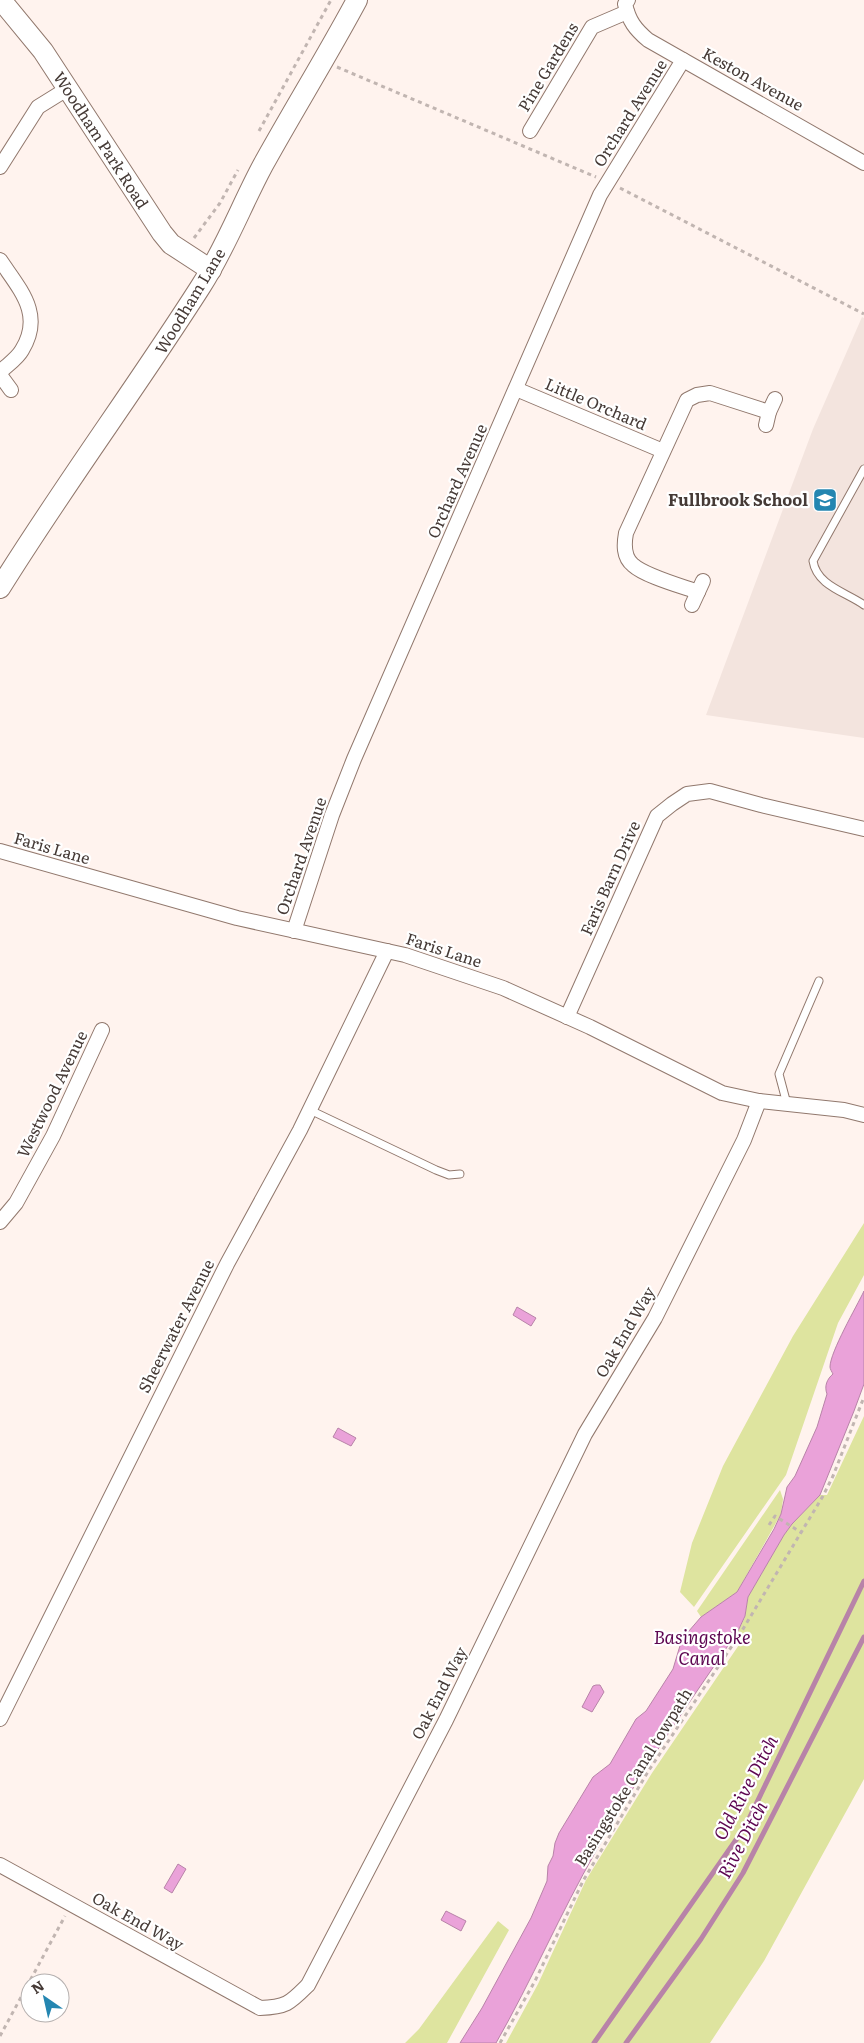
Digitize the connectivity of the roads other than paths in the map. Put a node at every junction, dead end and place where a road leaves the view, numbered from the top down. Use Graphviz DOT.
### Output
graph roads {
  1 [pos="2,0"];
  2 [pos="357,0"];
  3 [pos="628,11"];
  4 [pos="683,60"];
  5 [pos="67,89"];
  6 [pos="530,131"];
  7 [pos="864,163"];
  8 [pos="0,167"];
  9 [pos="0,260"];
  10 [pos="211,270"];
  11 [pos="0,374"];
  12 [pos="516,389"];
  13 [pos="11,390"];
  14 [pos="770,412"];
  15 [pos="663,451"];
  16 [pos="864,469"];
  17 [pos="0,588"];
  18 [pos="692,605"];
  19 [pos="864,605"];
  20 [pos="864,829"];
  21 [pos="0,851"];
  22 [pos="294,931"];
  23 [pos="387,951"];
  24 [pos="819,981"];
  25 [pos="567,1017"];
  26 [pos="102,1030"];
  27 [pos="759,1101"];
  28 [pos="787,1104"];
  29 [pos="310,1110"];
  30 [pos="864,1115"];
  31 [pos="460,1174"];
  32 [pos="0,1222"];
  33 [pos="0,1719"];
  34 [pos="0,1865"];
  1 -- 5 [label="main road, Woodham Park Road"];
  2 -- 10 [label="main road, Woodham Lane"];
  3 -- 4 [label="street, Keston Avenue"];
  3 -- 6 [label="street, Pine Gardens"];
  4 -- 7 [label="street, Keston Avenue"];
  4 -- 12 [label="street, Orchard Avenue"];
  5 -- 8 [label="street"];
  5 -- 10 [label="main road, Woodham Park Road"];
  9 -- 11 [label="street"];
  10 -- 17 [label="main road, Woodham Lane"];
  11 -- 13 [label="street"];
  12 -- 15 [label="street, Little Orchard"];
  12 -- 22 [label="street, Orchard Avenue"];
  14 -- 15 [label="street"];
  15 -- 18 [label="street"];
  16 -- 19 [label="lane"];
  20 -- 25 [label="street, Faris Barn Drive"];
  21 -- 22 [label="street, Faris Lane"];
  22 -- 23 [label="street, Faris Lane"];
  23 -- 25 [label="street, Faris Lane"];
  23 -- 29 [label="street, Sheerwater Avenue"];
  24 -- 28 [label="lane"];
  25 -- 27 [label="street, Faris Lane"];
  26 -- 32 [label="street, Westwood Avenue"];
  27 -- 28 [label="street, Faris Lane"];
  27 -- 34 [label="street, Oak End Way"];
  28 -- 30 [label="street, Faris Lane"];
  29 -- 31 [label="lane"];
  29 -- 33 [label="street, Sheerwater Avenue"];
}
